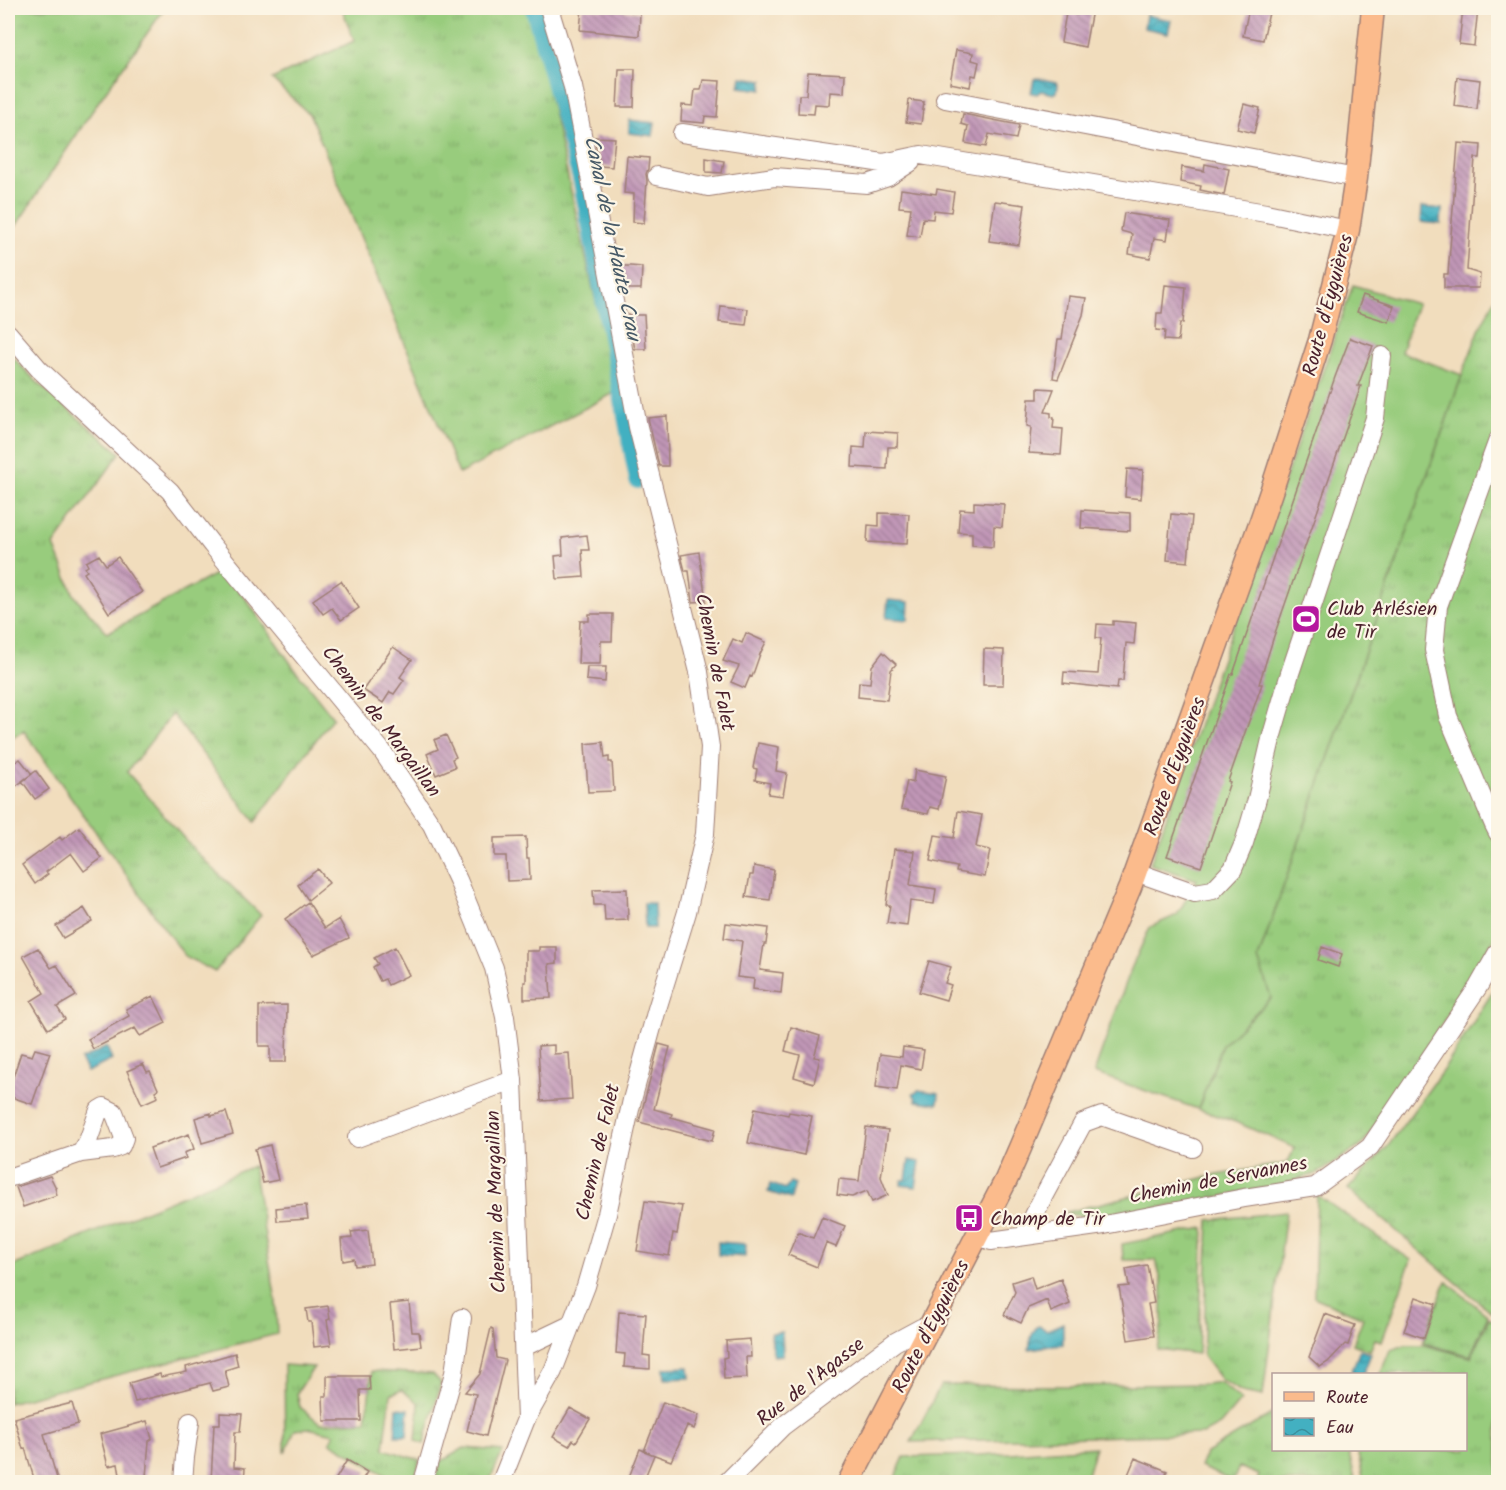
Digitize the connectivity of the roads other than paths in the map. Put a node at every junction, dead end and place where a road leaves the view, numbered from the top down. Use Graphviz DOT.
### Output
graph roads {
  1 [pos="549,8"];
  2 [pos="1373,8"];
  3 [pos="945,99"];
  4 [pos="682,133"];
  5 [pos="921,155"];
  6 [pos="657,176"];
  7 [pos="1356,178"];
  8 [pos="1348,230"];
  9 [pos="8,333"];
  10 [pos="1382,356"];
  11 [pos="1498,440"];
  12 [pos="1498,833"];
  13 [pos="1136,872"];
  14 [pos="1498,952"];
  15 [pos="513,1080"];
  16 [pos="357,1138"];
  17 [pos="1193,1148"];
  18 [pos="81,1153"];
  19 [pos="8,1178"];
  20 [pos="977,1234"];
  21 [pos="1024,1236"];
  22 [pos="462,1318"];
  23 [pos="570,1325"];
  24 [pos="929,1327"];
  25 [pos="524,1347"];
  26 [pos="526,1419"];
  27 [pos="190,1422"];
  28 [pos="183,1482"];
  29 [pos="423,1482"];
  30 [pos="501,1482"];
  31 [pos="727,1482"];
  32 [pos="849,1482"];
  1 -- 23 [label="street, Chemin de Falet"];
  2 -- 7 [label="main road, Route d'Eyguières"];
  3 -- 7 [label="street"];
  4 -- 5 [label="street"];
  5 -- 6 [label="street"];
  5 -- 8 [label="street"];
  7 -- 8 [label="main road, Route d'Eyguières"];
  8 -- 13 [label="main road, Route d'Eyguières"];
  9 -- 15 [label="street, Chemin de Margaillan"];
  10 -- 13 [label="street"];
  11 -- 12 [label="street"];
  13 -- 20 [label="main road, Route d'Eyguières"];
  14 -- 21 [label="street, Chemin de Servannes"];
  15 -- 16 [label="street"];
  15 -- 25 [label="street, Chemin de Margaillan"];
  17 -- 21 [label="street"];
  18 -- 19 [label="street"];
  20 -- 21 [label="street, Chemin de Servannes"];
  20 -- 24 [label="main road, Route d'Eyguières"];
  22 -- 29 [label="street"];
  23 -- 25 [label="street"];
  23 -- 26 [label="street, Chemin de Falet"];
  24 -- 31 [label="street, Rue de l'Agasse"];
  24 -- 32 [label="main road, Route d'Eyguières"];
  25 -- 26 [label="street, Chemin de Margaillan"];
  26 -- 30 [label="street, Chemin de Margaillan"];
  27 -- 28 [label="street"];
}
